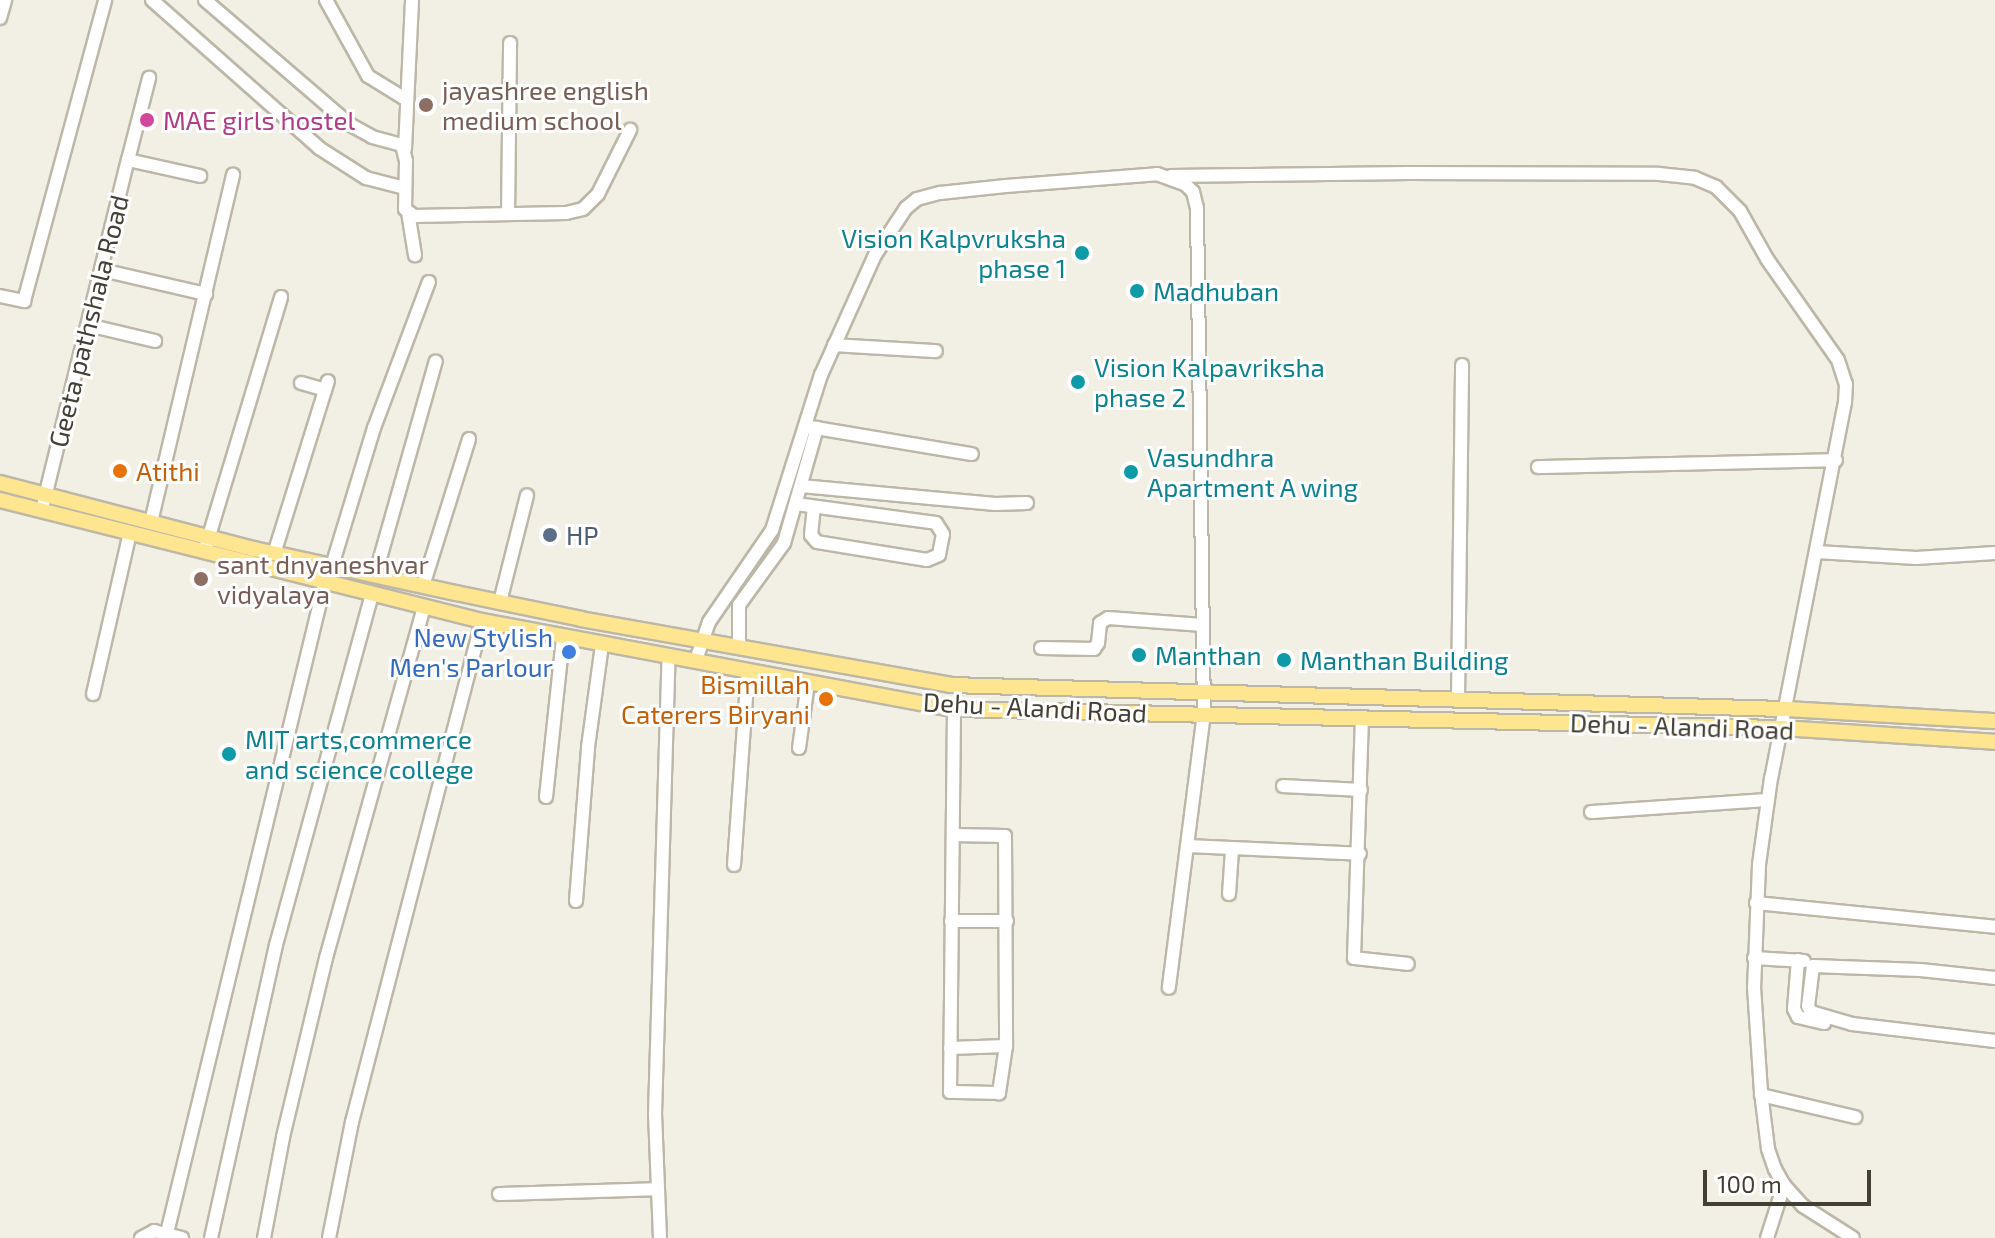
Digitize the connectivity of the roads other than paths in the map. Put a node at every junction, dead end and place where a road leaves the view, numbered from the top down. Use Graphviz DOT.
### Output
graph roads {
  1 [pos="5,0"];
  2 [pos="105,0"];
  3 [pos="152,0"];
  4 [pos="205,0"];
  5 [pos="326,0"];
  6 [pos="412,0"];
  7 [pos="0,18"];
  8 [pos="510,43"];
  9 [pos="149,78"];
  10 [pos="407,100"];
  11 [pos="630,130"];
  12 [pos="405,149"];
  13 [pos="128,160"];
  14 [pos="233,175"];
  15 [pos="200,176"];
  16 [pos="1171,176"];
  17 [pos="405,188"];
  18 [pos="408,212"];
  19 [pos="508,214"];
  20 [pos="415,255"];
  21 [pos="102,270"];
  22 [pos="429,282"];
  23 [pos="206,294"];
  24 [pos="0,296"];
  25 [pos="281,297"];
  26 [pos="88,325"];
  27 [pos="155,341"];
  28 [pos="834,345"];
  29 [pos="936,351"];
  30 [pos="436,361"];
  31 [pos="1462,365"];
  32 [pos="301,383"];
  33 [pos="810,427"];
  34 [pos="469,439"];
  35 [pos="972,454"];
  36 [pos="1836,460"];
  37 [pos="1538,467"];
  38 [pos="3,484"];
  39 [pos="801,486"];
  40 [pos="45,495"];
  41 [pos="527,495"];
  42 [pos="0,502"];
  43 [pos="1027,503"];
  44 [pos="796,504"];
  45 [pos="814,507"];
  46 [pos="42,512"];
  47 [pos="151,522"];
  48 [pos="130,533"];
  49 [pos="206,545"];
  50 [pos="1817,552"];
  51 [pos="1995,553"];
  52 [pos="274,554"];
  53 [pos="332,566"];
  54 [pos="375,576"];
  55 [pos="325,582"];
  56 [pos="423,586"];
  57 [pos="372,594"];
  58 [pos="500,602"];
  59 [pos="424,607"];
  60 [pos="482,621"];
  61 [pos="1203,625"];
  62 [pos="563,637"];
  63 [pos="701,640"];
  64 [pos="602,645"];
  65 [pos="739,647"];
  66 [pos="1041,648"];
  67 [pos="669,655"];
  68 [pos="696,660"];
  69 [pos="748,671"];
  70 [pos="808,682"];
  71 [pos="1204,693"];
  72 [pos="93,694"];
  73 [pos="1458,699"];
  74 [pos="954,709"];
  75 [pos="1785,709"];
  76 [pos="1204,713"];
  77 [pos="1362,717"];
  78 [pos="1995,721"];
  79 [pos="1781,728"];
  80 [pos="1995,742"];
  81 [pos="799,748"];
  82 [pos="1283,786"];
  83 [pos="1361,790"];
  84 [pos="546,797"];
  85 [pos="1768,800"];
  86 [pos="1591,812"];
  87 [pos="953,835"];
  88 [pos="1187,846"];
  89 [pos="1232,850"];
  90 [pos="1360,854"];
  91 [pos="734,865"];
  92 [pos="1229,894"];
  93 [pos="576,901"];
  94 [pos="1756,903"];
  95 [pos="951,921"];
  96 [pos="1007,921"];
  97 [pos="1995,927"];
  98 [pos="1754,958"];
  99 [pos="1408,964"];
  100 [pos="1995,978"];
  101 [pos="1169,988"];
  102 [pos="1852,1024"];
  103 [pos="1995,1041"];
  104 [pos="1006,1046"];
  105 [pos="950,1048"];
  106 [pos="1761,1095"];
  107 [pos="1855,1117"];
  108 [pos="1784,1185"];
  109 [pos="656,1189"];
  110 [pos="499,1194"];
  111 [pos="167,1233"];
  112 [pos="1845,1236"];
  113 [pos="141,1238"];
  114 [pos="182,1238"];
  115 [pos="211,1238"];
  116 [pos="264,1238"];
  117 [pos="329,1238"];
  118 [pos="660,1238"];
  119 [pos="1767,1238"];
  1 -- 7 [label="street"];
  2 -- 24 [label="street"];
  3 -- 17 [label="street"];
  4 -- 12 [label="street"];
  5 -- 10 [label="street"];
  6 -- 10 [label="street"];
  8 -- 19 [label="street"];
  9 -- 13 [label="street"];
  10 -- 12 [label="street"];
  11 -- 19 [label="street"];
  12 -- 17 [label="street"];
  13 -- 15 [label="street, Geeta pathshala Road"];
  13 -- 21 [label="street, Geeta pathshala Road"];
  14 -- 23 [label="street"];
  16 -- 28 [label="street"];
  16 -- 36 [label="street"];
  16 -- 61 [label="street"];
  17 -- 18 [label="street"];
  18 -- 19 [label="street"];
  18 -- 20 [label="street"];
  21 -- 23 [label="street"];
  21 -- 26 [label="street, Geeta pathshala Road"];
  22 -- 53 [label="street"];
  23 -- 47 [label="street"];
  25 -- 49 [label="street"];
  26 -- 27 [label="street"];
  26 -- 40 [label="street, Geeta pathshala Road"];
  28 -- 29 [label="street"];
  28 -- 33 [label="street"];
  30 -- 54 [label="street"];
  31 -- 73 [label="street"];
  32 -- 52 [label="street"];
  33 -- 35 [label="street"];
  33 -- 39 [label="street"];
  33 -- 63 [label="street"];
  34 -- 56 [label="street"];
  36 -- 37 [label="street"];
  36 -- 50 [label="street"];
  38 -- 40 [label="main road, Dehu - Alandi Road"];
  38 -- 42 [label="street"];
  39 -- 43 [label="street"];
  39 -- 44 [label="street"];
  40 -- 46 [label="street, Geeta pathshala Road"];
  40 -- 47 [label="main road, Dehu - Alandi Road"];
  41 -- 58 [label="street"];
  42 -- 46 [label="main road, Dehu - Alandi Road"];
  44 -- 45 [label="street"];
  44 -- 65 [label="street"];
  45 -- 45 [label="street"];
  46 -- 48 [label="main road, Dehu - Alandi Road"];
  47 -- 49 [label="main road, Dehu - Alandi Road"];
  48 -- 49 [label="main road, Dehu - Alandi Road"];
  48 -- 72 [label="street"];
  49 -- 52 [label="main road, Dehu - Alandi Road"];
  49 -- 55 [label="main road, Dehu - Alandi Road"];
  50 -- 51 [label="street"];
  50 -- 75 [label="street"];
  52 -- 53 [label="main road, Dehu - Alandi Road"];
  53 -- 54 [label="main road, Dehu - Alandi Road"];
  54 -- 56 [label="main road, Dehu - Alandi Road"];
  55 -- 57 [label="main road, Dehu - Alandi Road"];
  55 -- 111 [label="street"];
  56 -- 58 [label="main road, Dehu - Alandi Road"];
  57 -- 59 [label="main road, Dehu - Alandi Road"];
  57 -- 115 [label="street"];
  58 -- 63 [label="main road, Dehu - Alandi Road"];
  59 -- 60 [label="main road, Dehu - Alandi Road"];
  59 -- 116 [label="street"];
  60 -- 62 [label="main road, Dehu - Alandi Road"];
  60 -- 117 [label="street"];
  61 -- 66 [label="street"];
  61 -- 71 [label="street"];
  62 -- 64 [label="main road, Dehu - Alandi Road"];
  62 -- 84 [label="street"];
  63 -- 65 [label="main road, Dehu - Alandi Road"];
  63 -- 68 [label="street"];
  64 -- 67 [label="main road, Dehu - Alandi Road"];
  64 -- 93 [label="street"];
  65 -- 71 [label="main road, Dehu - Alandi Road"];
  67 -- 68 [label="main road, Dehu - Alandi Road"];
  67 -- 109 [label="street"];
  68 -- 69 [label="main road, Dehu - Alandi Road"];
  69 -- 70 [label="main road, Dehu - Alandi Road"];
  69 -- 91 [label="street"];
  70 -- 74 [label="main road, Dehu - Alandi Road"];
  70 -- 81 [label="street"];
  71 -- 73 [label="main road, Dehu - Alandi Road"];
  71 -- 76 [label="street"];
  73 -- 75 [label="main road, Dehu - Alandi Road"];
  74 -- 76 [label="main road, Dehu - Alandi Road"];
  74 -- 87 [label="street"];
  75 -- 78 [label="main road, Dehu - Alandi Road"];
  75 -- 79 [label="street"];
  76 -- 77 [label="main road, Dehu - Alandi Road"];
  76 -- 88 [label="street"];
  77 -- 79 [label="main road, Dehu - Alandi Road"];
  77 -- 83 [label="street"];
  79 -- 80 [label="main road, Dehu - Alandi Road"];
  79 -- 85 [label="street"];
  82 -- 83 [label="street"];
  83 -- 90 [label="street"];
  85 -- 86 [label="street"];
  85 -- 94 [label="street"];
  87 -- 95 [label="street"];
  87 -- 96 [label="street"];
  88 -- 89 [label="street"];
  88 -- 101 [label="street"];
  89 -- 90 [label="street"];
  89 -- 92 [label="street"];
  90 -- 99 [label="street"];
  94 -- 97 [label="street"];
  94 -- 98 [label="street"];
  95 -- 96 [label="street"];
  95 -- 105 [label="street"];
  96 -- 104 [label="street"];
  98 -- 102 [label="street"];
  98 -- 106 [label="street"];
  100 -- 102 [label="street"];
  102 -- 103 [label="street"];
  104 -- 105 [label="street"];
  104 -- 105 [label="street"];
  106 -- 107 [label="street"];
  106 -- 108 [label="street"];
  108 -- 112 [label="street"];
  108 -- 119 [label="street"];
  109 -- 110 [label="street"];
  109 -- 118 [label="street"];
  111 -- 113 [label="street"];
  111 -- 114 [label="street"];
}
